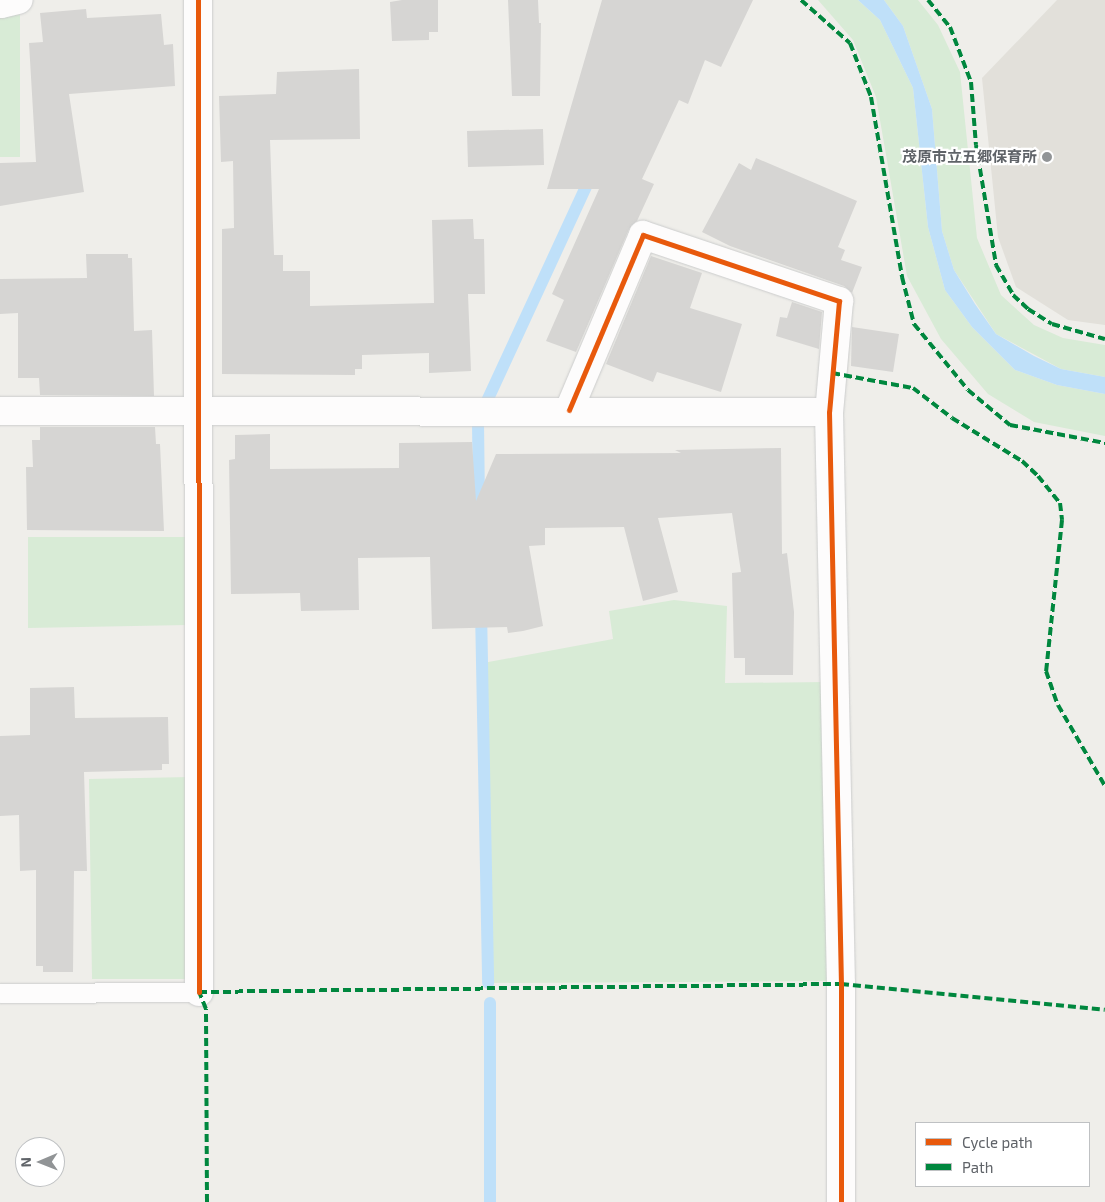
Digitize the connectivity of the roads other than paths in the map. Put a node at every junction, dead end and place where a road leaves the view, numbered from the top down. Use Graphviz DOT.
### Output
graph roads {
  1 [pos="198,0"];
  2 [pos="569,410"];
  3 [pos="0,411"];
  4 [pos="199,412"];
  5 [pos="829,412"];
  6 [pos="199,992"];
  7 [pos="0,993"];
  8 [pos="841,1202"];
  1 -- 4 [label="street"];
  2 -- 4 [label="street"];
  2 -- 5 [label="street"];
  2 -- 5 [label="street"];
  3 -- 4 [label="street"];
  4 -- 6 [label="street"];
  5 -- 8 [label="street"];
  6 -- 7 [label="lane"];
}
